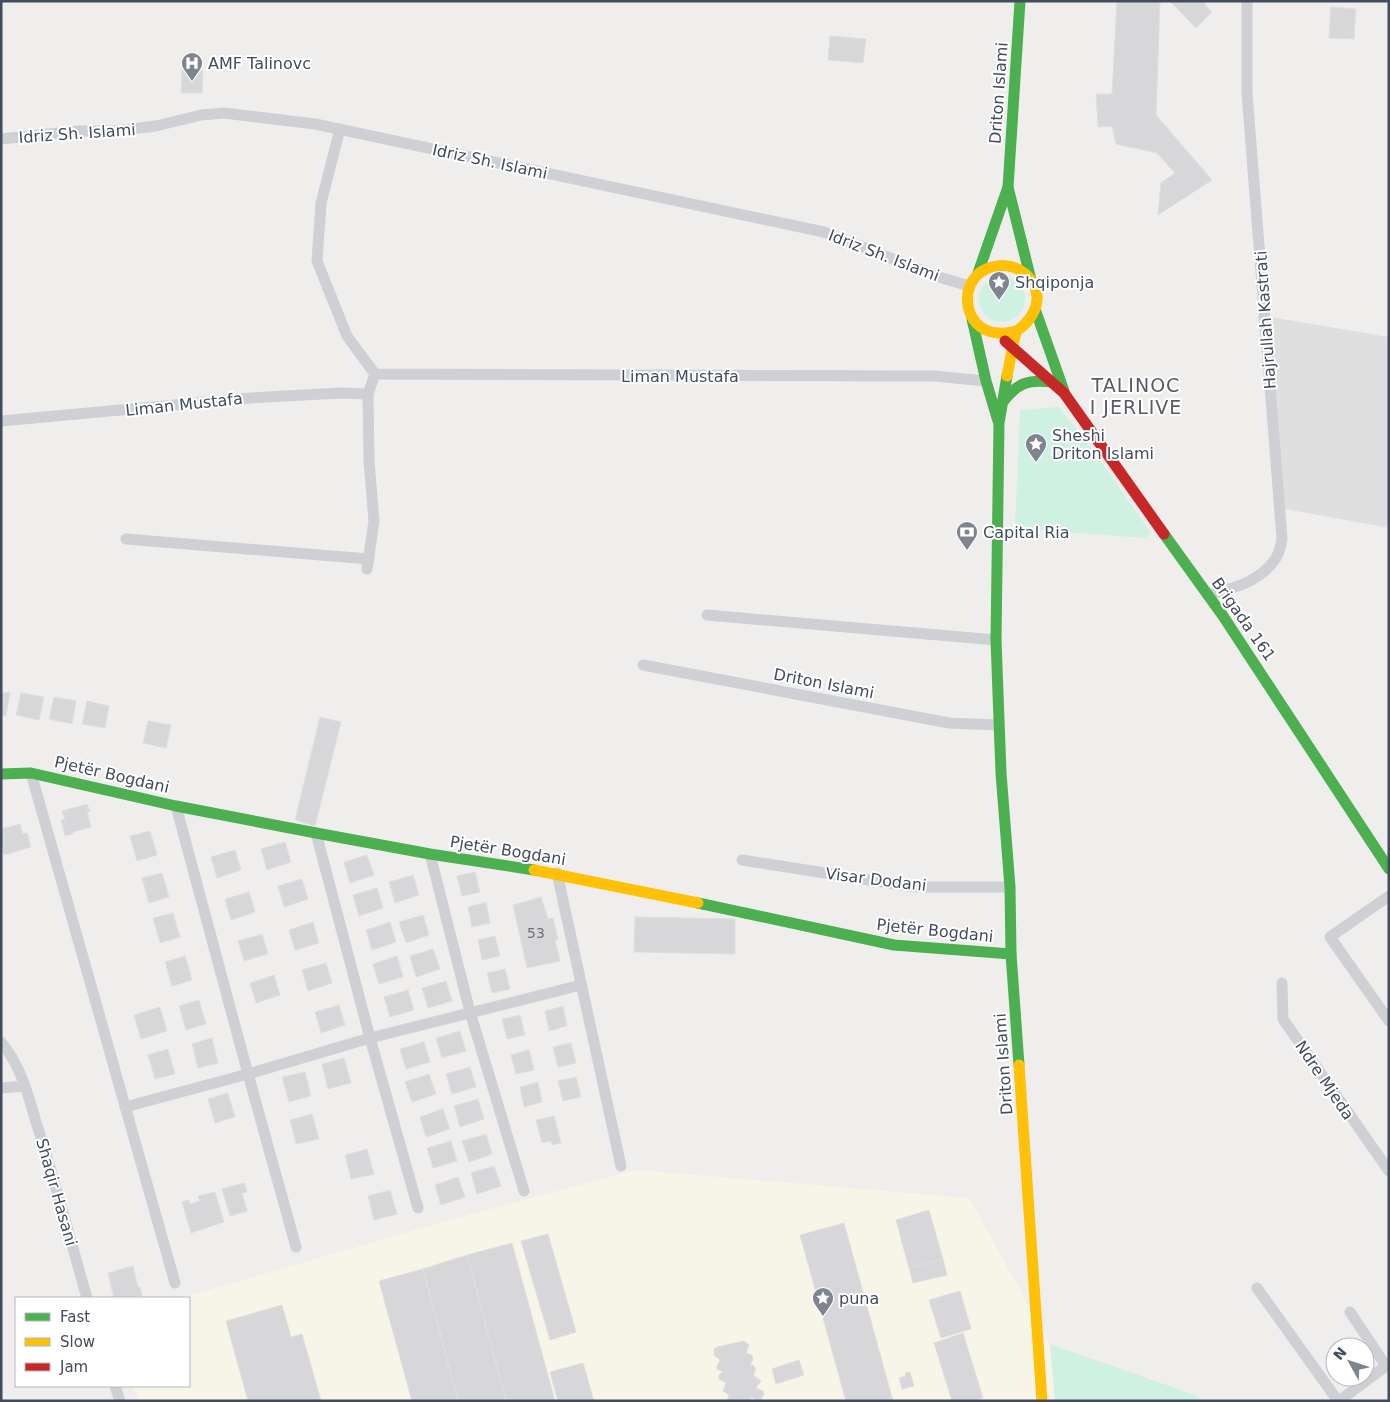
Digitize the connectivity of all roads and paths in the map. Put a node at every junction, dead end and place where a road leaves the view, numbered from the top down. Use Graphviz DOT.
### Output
graph roads {
  1 [pos="1020,1"];
  2 [pos="1247,1"];
  3 [pos="340,129"];
  4 [pos="1,139"];
  5 [pos="1008,187"];
  6 [pos="978,273"];
  7 [pos="1031,280"];
  8 [pos="969,286"];
  9 [pos="1035,309"];
  10 [pos="972,319"];
  11 [pos="1017,331"];
  12 [pos="997,334"];
  13 [pos="1012,346"];
  14 [pos="374,374"];
  15 [pos="986,381"];
  16 [pos="1052,382"];
  17 [pos="1064,393"];
  18 [pos="368,394"];
  19 [pos="1002,403"];
  20 [pos="1,421"];
  21 [pos="999,423"];
  22 [pos="126,539"];
  23 [pos="1208,595"];
  24 [pos="707,615"];
  25 [pos="996,640"];
  26 [pos="643,665"];
  27 [pos="999,725"];
  28 [pos="31,773"];
  29 [pos="1,774"];
  30 [pos="176,806"];
  31 [pos="316,833"];
  32 [pos="430,854"];
  33 [pos="742,860"];
  34 [pos="1389,869"];
  35 [pos="556,872"];
  36 [pos="1010,887"];
  37 [pos="1389,896"];
  38 [pos="1012,954"];
  39 [pos="1282,983"];
  40 [pos="580,985"];
  41 [pos="470,1012"];
  42 [pos="1389,1021"];
  43 [pos="370,1038"];
  44 [pos="1,1042"];
  45 [pos="248,1074"];
  46 [pos="25,1086"];
  47 [pos="1,1088"];
  48 [pos="126,1107"];
  49 [pos="621,1166"];
  50 [pos="1389,1171"];
  51 [pos="524,1191"];
  52 [pos="418,1208"];
  53 [pos="296,1247"];
  54 [pos="175,1283"];
  55 [pos="1257,1288"];
  56 [pos="87,1297"];
  57 [pos="1350,1312"];
  58 [pos="115,1387"];
  59 [pos="120,1401"];
  60 [pos="1042,1401"];
  61 [pos="1338,1401"];
  1 -- 5 [label="street, Driton Islami"];
  2 -- 23 [label="street, Hajrullah Kastrati"];
  3 -- 4 [label="street, Idriz Sh. Islami"];
  3 -- 8 [label="street, Idriz Sh. Islami"];
  3 -- 14 [label="street"];
  5 -- 6 [label="street, Driton Islami"];
  5 -- 7 [label="street, Driton Islami"];
  6 -- 7 [label="street"];
  6 -- 8 [label="street, Driton Islami"];
  7 -- 9 [label="street, Driton Islami"];
  8 -- 10 [label="street, Driton Islami"];
  9 -- 11 [label="street, Driton Islami"];
  9 -- 17 [label="street, Brigada 161"];
  10 -- 12 [label="street"];
  10 -- 15 [label="street, Driton Islami"];
  11 -- 12 [label="street"];
  11 -- 13 [label="street, Driton Islami"];
  12 -- 13 [label="street, Brigada 161"];
  13 -- 16 [label="street, Brigada 161"];
  13 -- 19 [label="street, Driton Islami"];
  14 -- 15 [label="street, Liman Mustafa"];
  14 -- 18 [label="street"];
  15 -- 21 [label="street, Driton Islami"];
  16 -- 17 [label="street, Brigada 161"];
  16 -- 19 [label="street"];
  17 -- 23 [label="street, Brigada 161"];
  18 -- 20 [label="street, Liman Mustafa"];
  18 -- 22 [label="street"];
  19 -- 21 [label="street, Driton Islami"];
  21 -- 25 [label="street, Driton Islami"];
  23 -- 34 [label="street, Brigada 161"];
  24 -- 25 [label="street"];
  25 -- 27 [label="street, Driton Islami"];
  26 -- 27 [label="street, Driton Islami"];
  27 -- 36 [label="street, Driton Islami"];
  28 -- 29 [label="street, Pjetër Bogdani"];
  28 -- 30 [label="street, Pjetër Bogdani"];
  28 -- 48 [label="street"];
  30 -- 31 [label="street, Pjetër Bogdani"];
  30 -- 45 [label="street"];
  31 -- 32 [label="street, Pjetër Bogdani"];
  31 -- 43 [label="street"];
  32 -- 35 [label="street, Pjetër Bogdani"];
  32 -- 41 [label="street"];
  33 -- 36 [label="street, Visar Dodani"];
  35 -- 38 [label="street, Pjetër Bogdani"];
  35 -- 40 [label="street"];
  36 -- 38 [label="street, Driton Islami"];
  37 -- 42 [label="street"];
  38 -- 60 [label="street, Driton Islami"];
  39 -- 50 [label="street, Ndre Mjeda"];
  40 -- 41 [label="street"];
  40 -- 49 [label="street"];
  41 -- 43 [label="street"];
  41 -- 51 [label="street"];
  43 -- 45 [label="street"];
  43 -- 52 [label="street"];
  44 -- 46 [label="street, Shaqir Hasani"];
  45 -- 48 [label="street"];
  45 -- 53 [label="street"];
  46 -- 47 [label="street"];
  46 -- 56 [label="street, Shaqir Hasani"];
  48 -- 54 [label="street"];
  55 -- 61 [label="street"];
  57 -- 61 [label="street"];
  58 -- 59 [label="street"];
}
